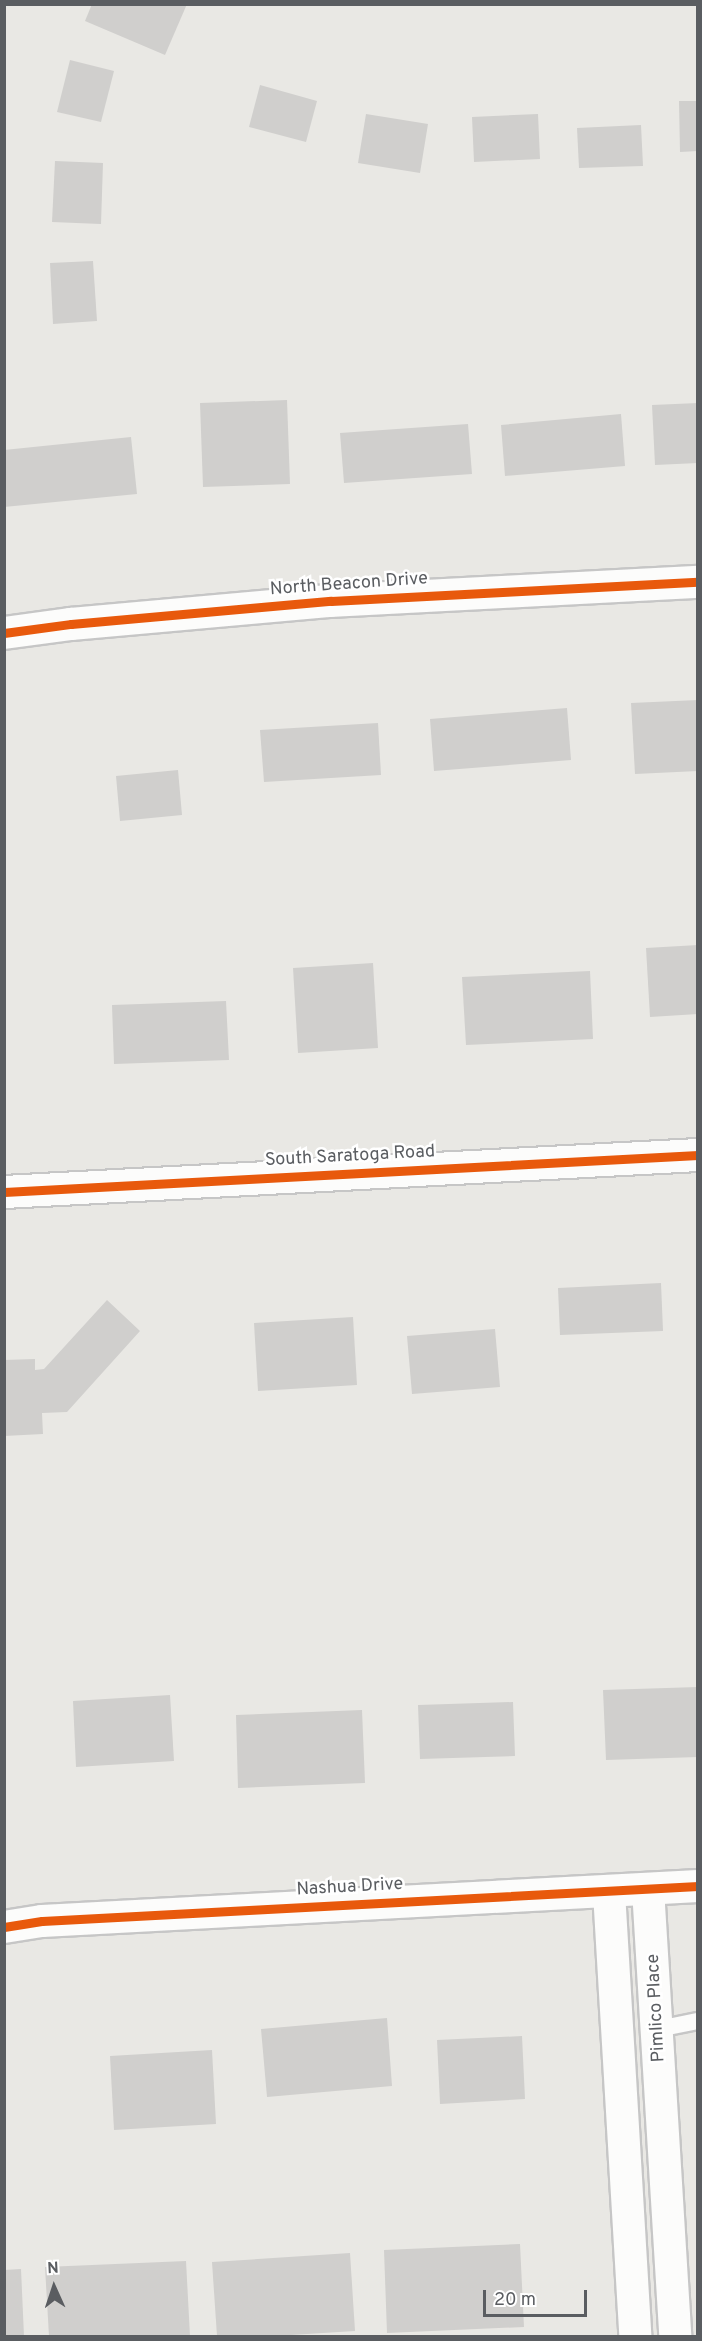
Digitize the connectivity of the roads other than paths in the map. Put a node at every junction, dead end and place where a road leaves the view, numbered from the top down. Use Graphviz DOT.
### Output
graph roads {
  1 [pos="698,582"];
  2 [pos="4,633"];
  3 [pos="698,1155"];
  4 [pos="4,1192"];
  5 [pos="698,1886"];
  6 [pos="648,1889"];
  7 [pos="609,1892"];
  8 [pos="4,1927"];
  9 [pos="698,2020"];
  10 [pos="658,2029"];
  11 [pos="663,2127"];
  12 [pos="624,2129"];
  13 [pos="635,2337"];
  14 [pos="675,2337"];
  1 -- 2 [label="street, North Beacon Drive"];
  3 -- 4 [label="street, South Saratoga Road"];
  5 -- 6 [label="street, Nashua Drive"];
  6 -- 7 [label="street, Nashua Drive"];
  6 -- 10 [label="street, Pimlico Place"];
  7 -- 8 [label="street, Nashua Drive"];
  7 -- 12 [label="street"];
  9 -- 10 [label="lane"];
  10 -- 11 [label="street, Pimlico Place"];
  11 -- 12 [label="street"];
  11 -- 14 [label="street, Pimlico Place"];
  12 -- 13 [label="street"];
}
